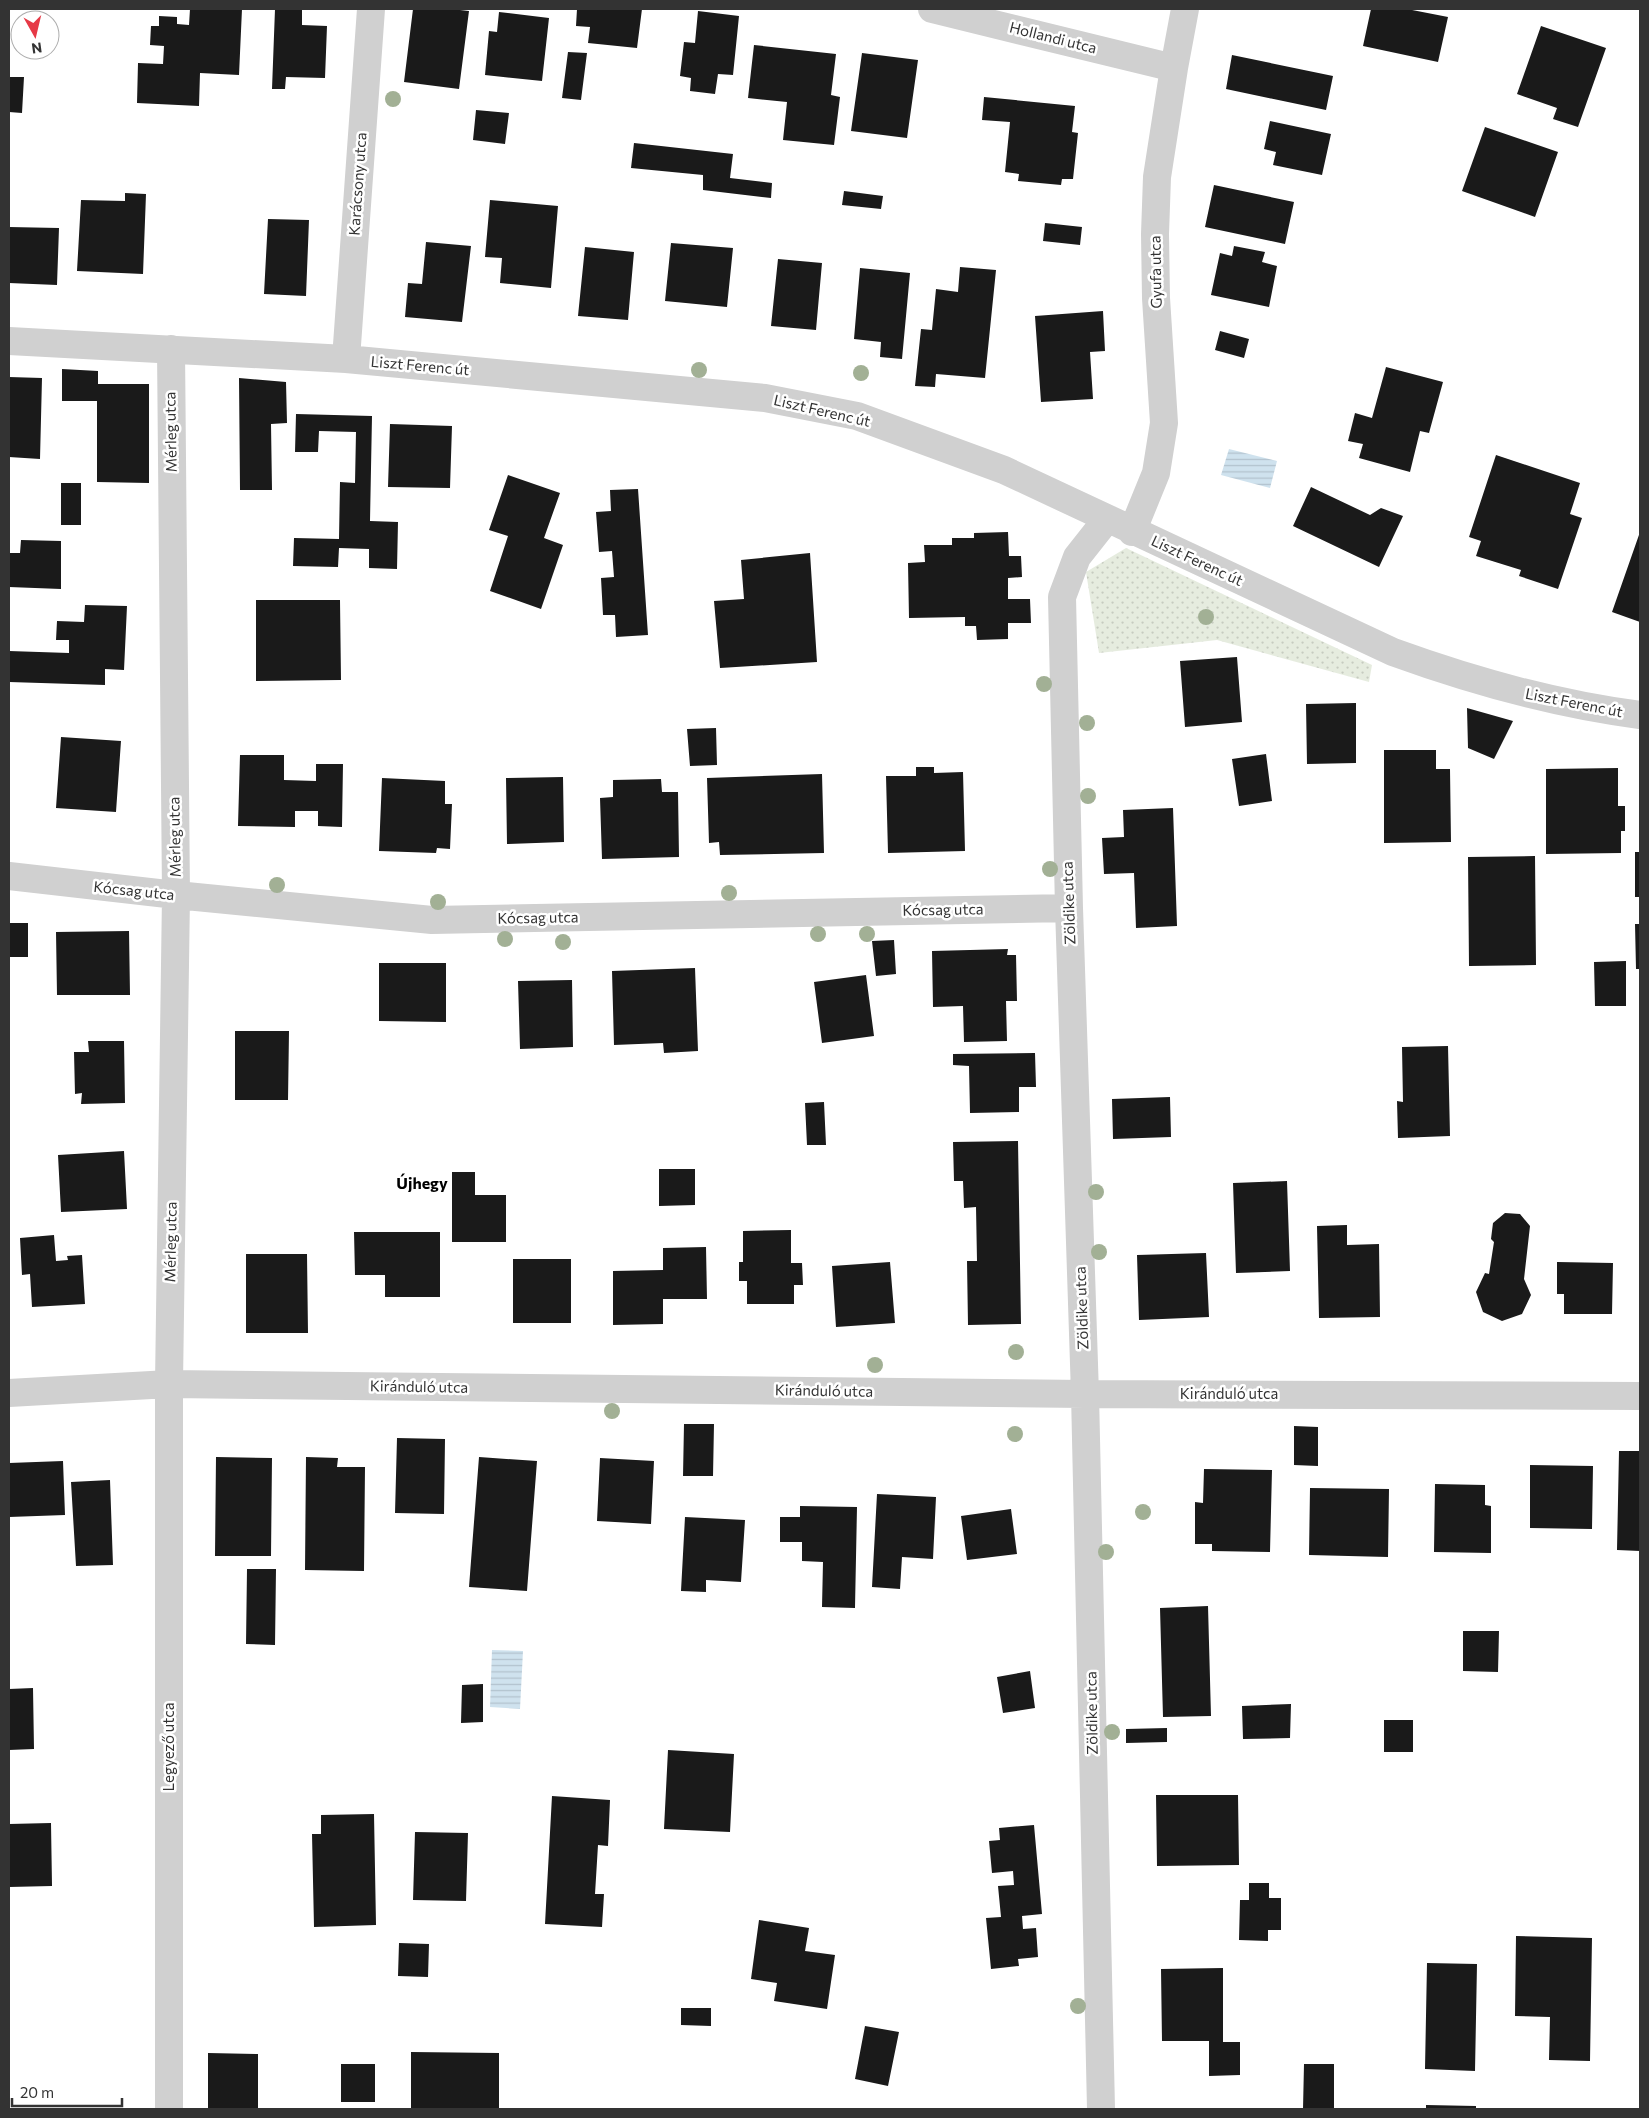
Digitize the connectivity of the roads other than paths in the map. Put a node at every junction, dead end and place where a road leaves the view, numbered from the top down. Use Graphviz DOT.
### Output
graph roads {
  1 [pos="371,9"];
  2 [pos="932,9"];
  3 [pos="1186,9"];
  4 [pos="1174,68"];
  5 [pos="9,341"];
  6 [pos="171,349"];
  7 [pos="346,359"];
  8 [pos="1106,519"];
  9 [pos="1132,532"];
  10 [pos="1640,714"];
  11 [pos="9,876"];
  12 [pos="176,895"];
  13 [pos="1069,908"];
  14 [pos="169,1384"];
  15 [pos="9,1393"];
  16 [pos="1085,1394"];
  17 [pos="1640,1396"];
  18 [pos="169,2109"];
  19 [pos="1101,2109"];
  1 -- 7 [label="street, Karácsony utca"];
  2 -- 4 [label="street, Hollandi utca"];
  3 -- 4 [label="street, Gyufa utca"];
  4 -- 9 [label="street, Gyufa utca"];
  5 -- 6 [label="street, Liszt Ferenc út"];
  6 -- 7 [label="street, Liszt Ferenc út"];
  6 -- 12 [label="street, Mérleg utca"];
  7 -- 8 [label="street, Liszt Ferenc út"];
  8 -- 9 [label="street, Liszt Ferenc út"];
  8 -- 13 [label="street, Zöldike utca"];
  9 -- 10 [label="street, Liszt Ferenc út"];
  11 -- 12 [label="street, Kócsag utca"];
  12 -- 13 [label="street, Kócsag utca"];
  12 -- 14 [label="street, Mérleg utca"];
  13 -- 16 [label="street, Zöldike utca"];
  14 -- 15 [label="street, Kiránduló utca"];
  14 -- 16 [label="street, Kiránduló utca"];
  14 -- 18 [label="street, Legyező utca"];
  16 -- 17 [label="street, Kiránduló utca"];
  16 -- 19 [label="street, Zöldike utca"];
}
